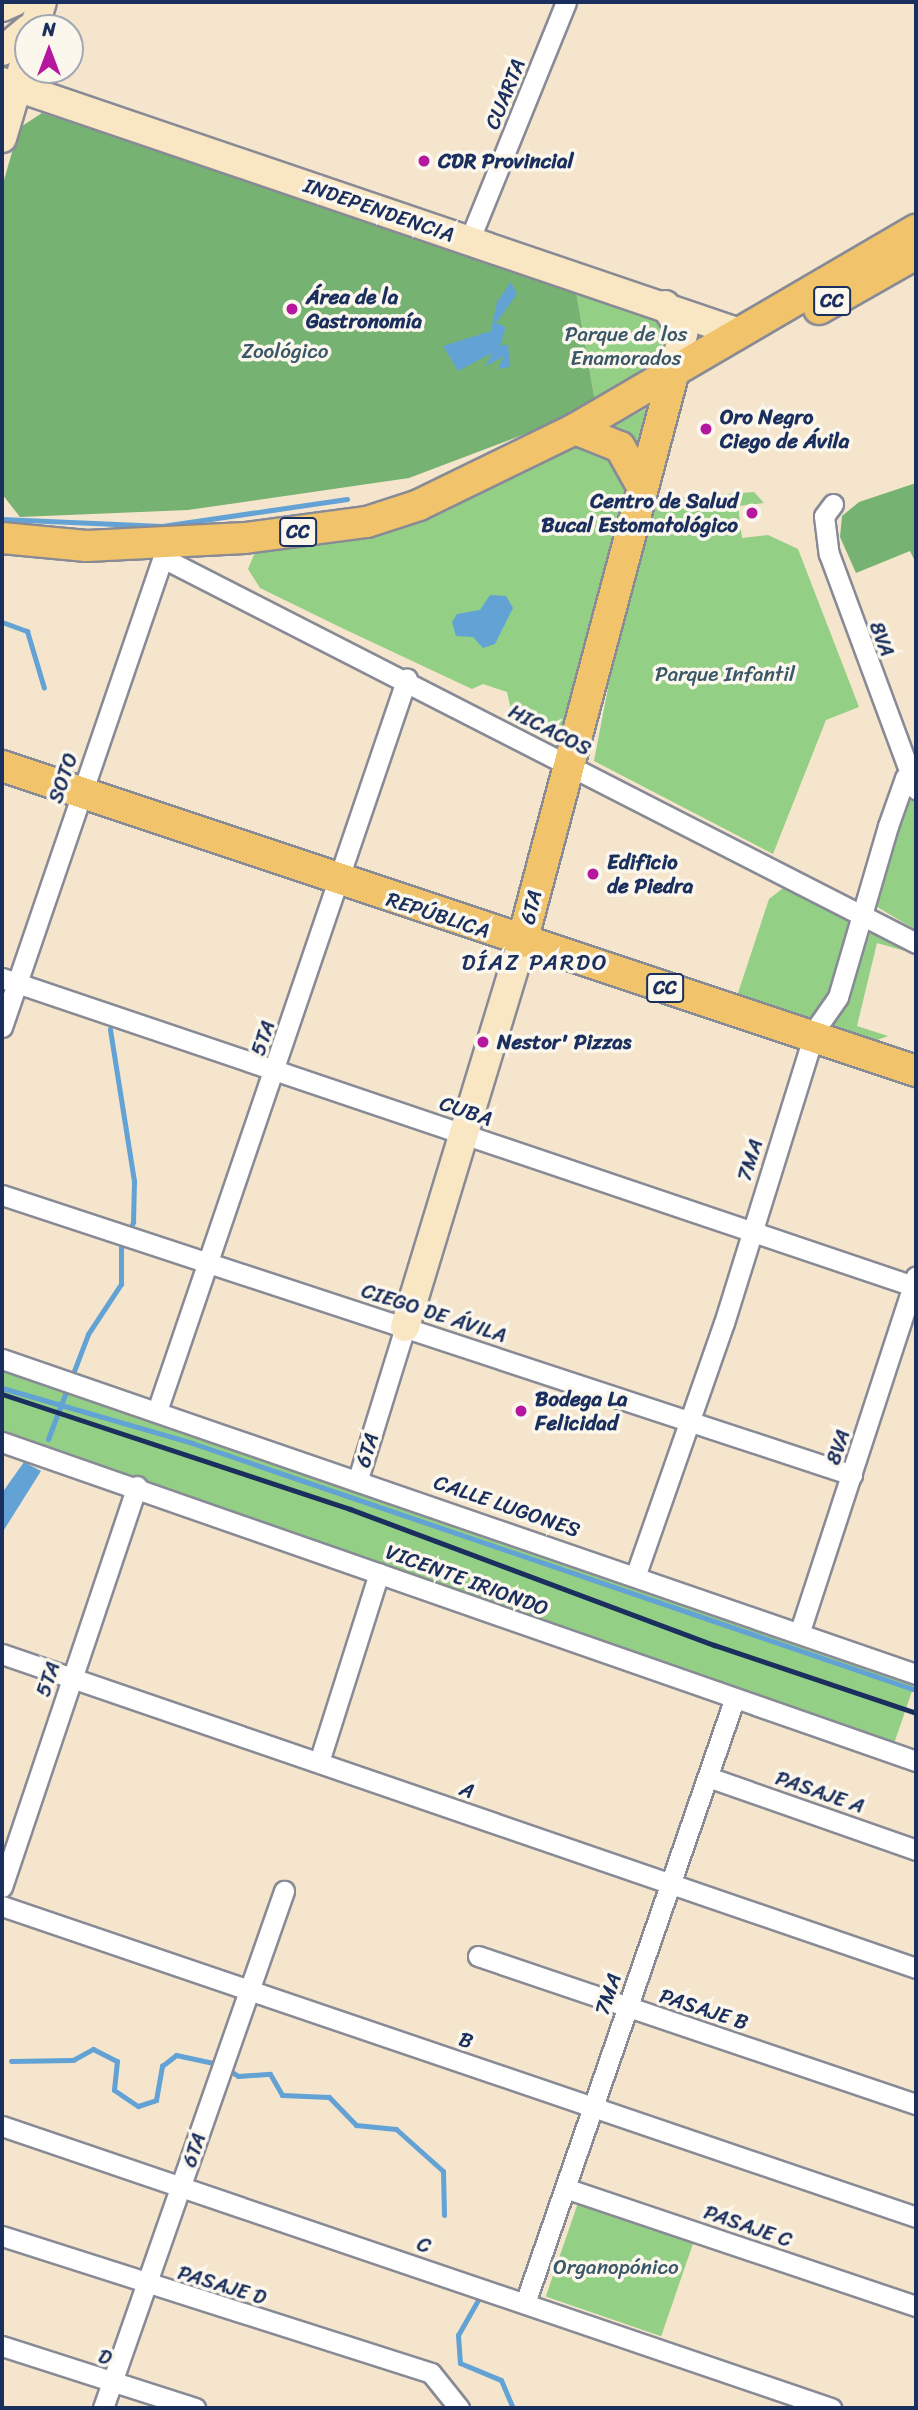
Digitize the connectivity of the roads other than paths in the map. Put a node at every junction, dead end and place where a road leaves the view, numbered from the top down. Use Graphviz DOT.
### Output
graph roads {
  1 [pos="14,2"];
  2 [pos="566,2"];
  3 [pos="2,7"];
  4 [pos="10,85"];
  5 [pos="2,138"];
  6 [pos="916,230"];
  7 [pos="469,241"];
  8 [pos="916,254"];
  9 [pos="665,305"];
  10 [pos="743,340"];
  11 [pos="674,371"];
  12 [pos="664,401"];
  13 [pos="575,429"];
  14 [pos="640,483"];
  15 [pos="832,504"];
  16 [pos="2,538"];
  17 [pos="165,551"];
  18 [pos="407,678"];
  19 [pos="567,764"];
  20 [pos="2,766"];
  21 [pos="914,777"];
  22 [pos="82,794"];
  23 [pos="339,882"];
  24 [pos="862,915"];
  25 [pos="522,942"];
  26 [pos="916,943"];
  27 [pos="9,981"];
  28 [pos="2,1027"];
  29 [pos="813,1038"];
  30 [pos="275,1070"];
  31 [pos="916,1071"];
  32 [pos="466,1135"];
  33 [pos="2,1195"];
  34 [pos="751,1232"];
  35 [pos="209,1264"];
  36 [pos="915,1283"];
  37 [pos="405,1327"];
  38 [pos="2,1359"];
  39 [pos="157,1411"];
  40 [pos="690,1421"];
  41 [pos="2,1442"];
  42 [pos="852,1475"];
  43 [pos="358,1479"];
  44 [pos="138,1486"];
  45 [pos="379,1573"];
  46 [pos="636,1574"];
  47 [pos="800,1631"];
  48 [pos="2,1654"];
  49 [pos="916,1674"];
  50 [pos="73,1676"];
  51 [pos="734,1700"];
  52 [pos="916,1761"];
  53 [pos="319,1762"];
  54 [pos="708,1777"];
  55 [pos="916,1850"];
  56 [pos="670,1885"];
  57 [pos="2,1887"];
  58 [pos="284,1891"];
  59 [pos="2,1906"];
  60 [pos="478,1956"];
  61 [pos="916,1968"];
  62 [pos="250,1990"];
  63 [pos="627,2008"];
  64 [pos="916,2104"];
  65 [pos="593,2107"];
  66 [pos="2,2126"];
  67 [pos="181,2187"];
  68 [pos="565,2188"];
  69 [pos="916,2217"];
  70 [pos="2,2236"];
  71 [pos="147,2285"];
  72 [pos="525,2303"];
  73 [pos="916,2306"];
  74 [pos="2,2346"];
  75 [pos="112,2383"];
  76 [pos="103,2408"];
  77 [pos="195,2408"];
  78 [pos="459,2408"];
  79 [pos="831,2408"];
  1 -- 3 [label="street"];
  2 -- 7 [label="street, CUARTA"];
  4 -- 5 [label="street"];
  4 -- 7 [label="street, INDEPENDENCIA"];
  6 -- 10 [label="main road, CC"];
  7 -- 9 [label="street, INDEPENDENCIA"];
  8 -- 10 [label="main road, CC"];
  9 -- 10 [label="street, INDEPENDENCIA"];
  9 -- 11 [label="street"];
  10 -- 11 [label="main road, CC"];
  10 -- 12 [label="main road, CC"];
  11 -- 12 [label="main road, 6TA"];
  11 -- 13 [label="main road, CC"];
  12 -- 14 [label="main road, 6TA"];
  13 -- 14 [label="main road"];
  13 -- 17 [label="main road, CC"];
  14 -- 19 [label="main road, 6TA"];
  15 -- 21 [label="street, 8VA"];
  16 -- 17 [label="main road, CC"];
  17 -- 18 [label="street, HICACOS"];
  17 -- 22 [label="street, SOTO"];
  18 -- 19 [label="street, HICACOS"];
  18 -- 23 [label="street, 5TA"];
  19 -- 24 [label="street, HICACOS"];
  19 -- 25 [label="main road, 6TA"];
  20 -- 22 [label="main road, REPÚBLICA / CC"];
  21 -- 24 [label="street, 7MA"];
  22 -- 23 [label="main road, REPÚBLICA / CC"];
  22 -- 27 [label="street, SOTO"];
  23 -- 25 [label="main road, REPÚBLICA / CC"];
  23 -- 30 [label="street, 5TA"];
  24 -- 26 [label="street, HICACOS"];
  24 -- 29 [label="street, 7MA"];
  25 -- 29 [label="main road, REPÚBLICA / CC"];
  25 -- 32 [label="street, 6TA"];
  27 -- 28 [label="street, SOTO"];
  27 -- 30 [label="street, CUBA"];
  29 -- 31 [label="main road, REPÚBLICA / CC"];
  29 -- 34 [label="street, 7MA"];
  30 -- 32 [label="street, CUBA"];
  30 -- 35 [label="street, 5TA"];
  32 -- 34 [label="street, CUBA"];
  32 -- 37 [label="street, 6TA"];
  33 -- 35 [label="street, CIEGO DE ÁVILA"];
  34 -- 36 [label="street, CUBA"];
  34 -- 40 [label="street, 7MA"];
  35 -- 37 [label="street, CIEGO DE ÁVILA"];
  35 -- 39 [label="street, 5TA"];
  36 -- 42 [label="street, 8VA"];
  37 -- 40 [label="street, CIEGO DE ÁVILA"];
  37 -- 43 [label="street, 6TA"];
  38 -- 39 [label="street, CALLE LUGONES"];
  39 -- 43 [label="street, CALLE LUGONES"];
  40 -- 42 [label="street, CIEGO DE ÁVILA"];
  40 -- 46 [label="street, 7MA"];
  41 -- 44 [label="street, VICENTE IRIONDO"];
  42 -- 47 [label="street, 8VA"];
  43 -- 46 [label="street, CALLE LUGONES"];
  44 -- 45 [label="street, VICENTE IRIONDO"];
  44 -- 50 [label="street, 5TA"];
  45 -- 51 [label="street, VICENTE IRIONDO"];
  45 -- 53 [label="street"];
  46 -- 47 [label="street, CALLE LUGONES"];
  47 -- 49 [label="street, CALLE LUGONES"];
  48 -- 50 [label="street, A"];
  50 -- 53 [label="street, A"];
  50 -- 57 [label="street, 5TA"];
  51 -- 52 [label="street, VICENTE IRIONDO"];
  51 -- 54 [label="street, 7MA"];
  53 -- 56 [label="street, A"];
  54 -- 55 [label="street, PASAJE A"];
  54 -- 56 [label="street, 7MA"];
  56 -- 61 [label="street, A"];
  56 -- 63 [label="street, 7MA"];
  58 -- 62 [label="street, 6TA"];
  59 -- 62 [label="street, B"];
  60 -- 63 [label="street, PASAJE B"];
  62 -- 65 [label="street, B"];
  62 -- 67 [label="street, 6TA"];
  63 -- 64 [label="street, PASAJE B"];
  63 -- 65 [label="street, 7MA"];
  65 -- 68 [label="street, 7MA"];
  65 -- 69 [label="street, B"];
  66 -- 67 [label="street, C"];
  67 -- 71 [label="street, 6TA"];
  67 -- 72 [label="street, C"];
  68 -- 72 [label="street, 7MA"];
  68 -- 73 [label="street, PASAJE C"];
  70 -- 71 [label="street, PASAJE D"];
  71 -- 75 [label="street, 6TA"];
  71 -- 78 [label="street, PASAJE D"];
  72 -- 79 [label="street, C"];
  74 -- 75 [label="street, D"];
  75 -- 76 [label="street, 6TA"];
  75 -- 77 [label="street, D"];
}
